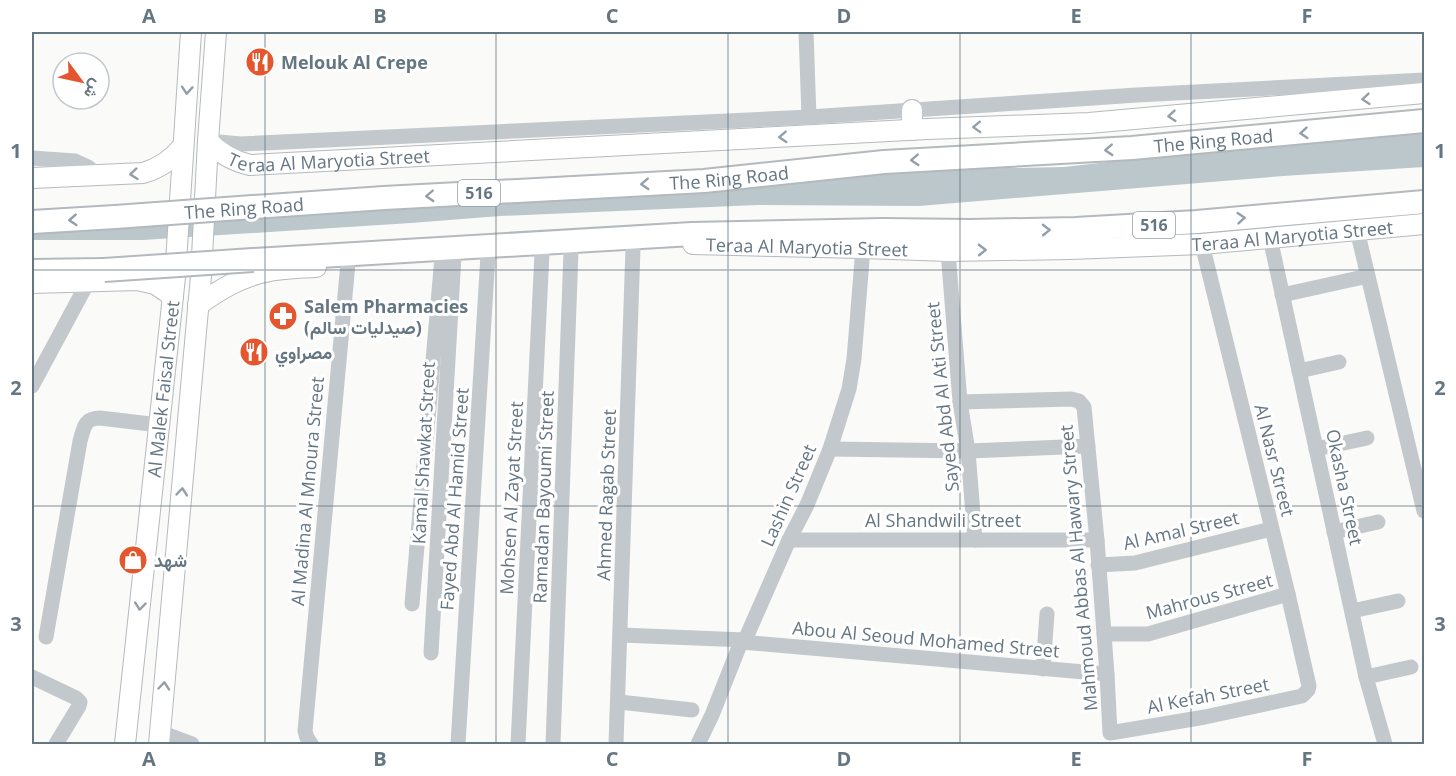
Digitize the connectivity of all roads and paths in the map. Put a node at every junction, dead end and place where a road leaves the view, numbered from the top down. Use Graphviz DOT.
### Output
graph roads {
  1 [pos="191,32"];
  2 [pos="216,32"];
  3 [pos="806,32"];
  4 [pos="1425,80"];
  5 [pos="1425,93"];
  6 [pos="809,117"];
  7 [pos="912,120"];
  8 [pos="1425,121"];
  9 [pos="208,141"];
  10 [pos="183,146"];
  11 [pos="32,158"];
  12 [pos="99,176"];
  13 [pos="32,178"];
  14 [pos="1425,202"];
  15 [pos="32,222"];
  16 [pos="1425,224"];
  17 [pos="1358,230"];
  18 [pos="1270,238"];
  19 [pos="1202,244"];
  20 [pos="633,248"];
  21 [pos="863,248"];
  22 [pos="571,251"];
  23 [pos="948,251"];
  24 [pos="542,252"];
  25 [pos="488,255"];
  26 [pos="448,256"];
  27 [pos="348,264"];
  28 [pos="32,271"];
  29 [pos="1368,276"];
  30 [pos="88,282"];
  31 [pos="32,283"];
  32 [pos="1282,295"];
  33 [pos="173,297"];
  34 [pos="198,305"];
  35 [pos="1339,363"];
  36 [pos="1299,371"];
  37 [pos="32,386"];
  38 [pos="960,402"];
  39 [pos="159,425"];
  40 [pos="1367,438"];
  41 [pos="1088,446"];
  42 [pos="830,449"];
  43 [pos="1316,449"];
  44 [pos="968,451"];
  45 [pos="1425,512"];
  46 [pos="1378,522"];
  47 [pos="1271,529"];
  48 [pos="1334,532"];
  49 [pos="789,540"];
  50 [pos="975,540"];
  51 [pos="1097,540"];
  52 [pos="1098,565"];
  53 [pos="1288,594"];
  54 [pos="1398,601"];
  55 [pos="412,604"];
  56 [pos="1352,611"];
  57 [pos="1047,614"];
  58 [pos="1104,634"];
  59 [pos="621,635"];
  60 [pos="46,638"];
  61 [pos="743,641"];
  62 [pos="431,653"];
  63 [pos="1411,667"];
  64 [pos="1043,669"];
  65 [pos="1107,674"];
  66 [pos="32,677"];
  67 [pos="1366,677"];
  68 [pos="1309,686"];
  69 [pos="618,702"];
  70 [pos="692,710"];
  71 [pos="1110,734"];
  72 [pos="160,738"];
  73 [pos="56,744"];
  74 [pos="125,744"];
  75 [pos="192,744"];
  76 [pos="311,744"];
  77 [pos="458,744"];
  78 [pos="519,744"];
  79 [pos="553,744"];
  80 [pos="616,744"];
  81 [pos="698,744"];
  82 [pos="1385,744"];
  1 -- 10 [label="main road, Al Malek Faisal Street, one-way"];
  2 -- 9 [label="main road, Al Malek Faisal Street"];
  3 -- 6 [label="street"];
  4 -- 7 [label="street"];
  5 -- 7 [label="main road, Teraa Al Maryotia Street, one-way"];
  6 -- 7 [label="street"];
  6 -- 9 [label="street"];
  7 -- 9 [label="main road, Teraa Al Maryotia Street, one-way"];
  8 -- 15 [label="highway, The Ring Road / 516, one-way, bridge"];
  9 -- 34 [label="main road, Al Malek Faisal Street, bridge"];
  10 -- 12 [label="main road, one-way"];
  10 -- 33 [label="main road, Al Malek Faisal Street, bridge"];
  11 -- 12 [label="street"];
  12 -- 13 [label="main road"];
  28 -- 14 [label="highway, 516, one-way, bridge"];
  16 -- 17 [label="main road, Teraa Al Maryotia Street"];
  17 -- 18 [label="main road, Teraa Al Maryotia Street"];
  17 -- 29 [label="street"];
  18 -- 19 [label="main road, Teraa Al Maryotia Street"];
  18 -- 32 [label="street, Okasha Street"];
  23 -- 19 [label="main road, Teraa Al Maryotia Street, one-way"];
  19 -- 47 [label="street, Al Nasr Street"];
  20 -- 21 [label="main road, Teraa Al Maryotia Street"];
  20 -- 22 [label="main road, Teraa Al Maryotia Street"];
  20 -- 59 [label="street, Ahmed Ragab Street"];
  21 -- 23 [label="main road, Teraa Al Maryotia Street"];
  21 -- 42 [label="street, Lashin Street"];
  22 -- 24 [label="main road, Teraa Al Maryotia Street"];
  22 -- 79 [label="street, Ramadan Bayoumi Street"];
  23 -- 38 [label="street, Sayed Abd Al Ati Street"];
  24 -- 25 [label="main road, Teraa Al Maryotia Street"];
  24 -- 78 [label="street, Mohsen Al Zayat Street"];
  25 -- 26 [label="main road, Teraa Al Maryotia Street"];
  25 -- 77 [label="street, Fayed Abd Al Hamid Street"];
  26 -- 27 [label="main road, Teraa Al Maryotia Street"];
  26 -- 55 [label="street"];
  26 -- 62 [label="street, Kamal Shawkat Street"];
  27 -- 34 [label="main road, Teraa Al Maryotia Street"];
  27 -- 76 [label="street, Al Madina Al Mnoura Street"];
  29 -- 32 [label="street"];
  29 -- 45 [label="street"];
  30 -- 31 [label="main road"];
  30 -- 33 [label="main road"];
  30 -- 37 [label="street"];
  32 -- 36 [label="street, Okasha Street"];
  33 -- 39 [label="main road, Al Malek Faisal Street"];
  72 -- 34 [label="main road, Al Malek Faisal Street, one-way"];
  35 -- 36 [label="street"];
  36 -- 43 [label="street, Okasha Street"];
  38 -- 41 [label="street, Mahmoud Abbas Al Hawary Street"];
  38 -- 44 [label="street, Sayed Abd Al Ati Street"];
  39 -- 60 [label="street"];
  39 -- 74 [label="main road, Al Malek Faisal Street, one-way"];
  40 -- 43 [label="street"];
  41 -- 44 [label="street"];
  41 -- 51 [label="street, Mahmoud Abbas Al Hawary Street"];
  42 -- 44 [label="street"];
  42 -- 49 [label="street, Lashin Street"];
  43 -- 48 [label="street, Okasha Street"];
  44 -- 50 [label="street, Sayed Abd Al Ati Street"];
  46 -- 48 [label="street"];
  47 -- 52 [label="street, Al Amal Street"];
  47 -- 53 [label="street, Al Nasr Street"];
  48 -- 56 [label="street, Okasha Street"];
  49 -- 50 [label="street, Al Shandwili Street"];
  49 -- 61 [label="street, Lashin Street"];
  50 -- 51 [label="street, Al Shandwili Street"];
  51 -- 52 [label="street, Mahmoud Abbas Al Hawary Street"];
  52 -- 58 [label="street, Mahmoud Abbas Al Hawary Street"];
  53 -- 58 [label="street, Mahrous Street"];
  53 -- 68 [label="street, Al Nasr Street"];
  54 -- 56 [label="street"];
  56 -- 67 [label="street, Okasha Street"];
  57 -- 64 [label="street"];
  58 -- 65 [label="street, Mahmoud Abbas Al Hawary Street"];
  59 -- 61 [label="street, Abou Al Seoud Mohamed Street"];
  59 -- 69 [label="street, Ahmed Ragab Street"];
  61 -- 64 [label="street, Abou Al Seoud Mohamed Street"];
  61 -- 81 [label="street, Lashin Street"];
  63 -- 67 [label="street"];
  64 -- 65 [label="street, Abou Al Seoud Mohamed Street"];
  65 -- 71 [label="street, Mahmoud Abbas Al Hawary Street"];
  66 -- 73 [label="street"];
  67 -- 82 [label="street, Okasha Street"];
  68 -- 71 [label="street, Al Kefah Street"];
  69 -- 70 [label="street"];
  69 -- 80 [label="street, Ahmed Ragab Street"];
  72 -- 75 [label="street"];
}
